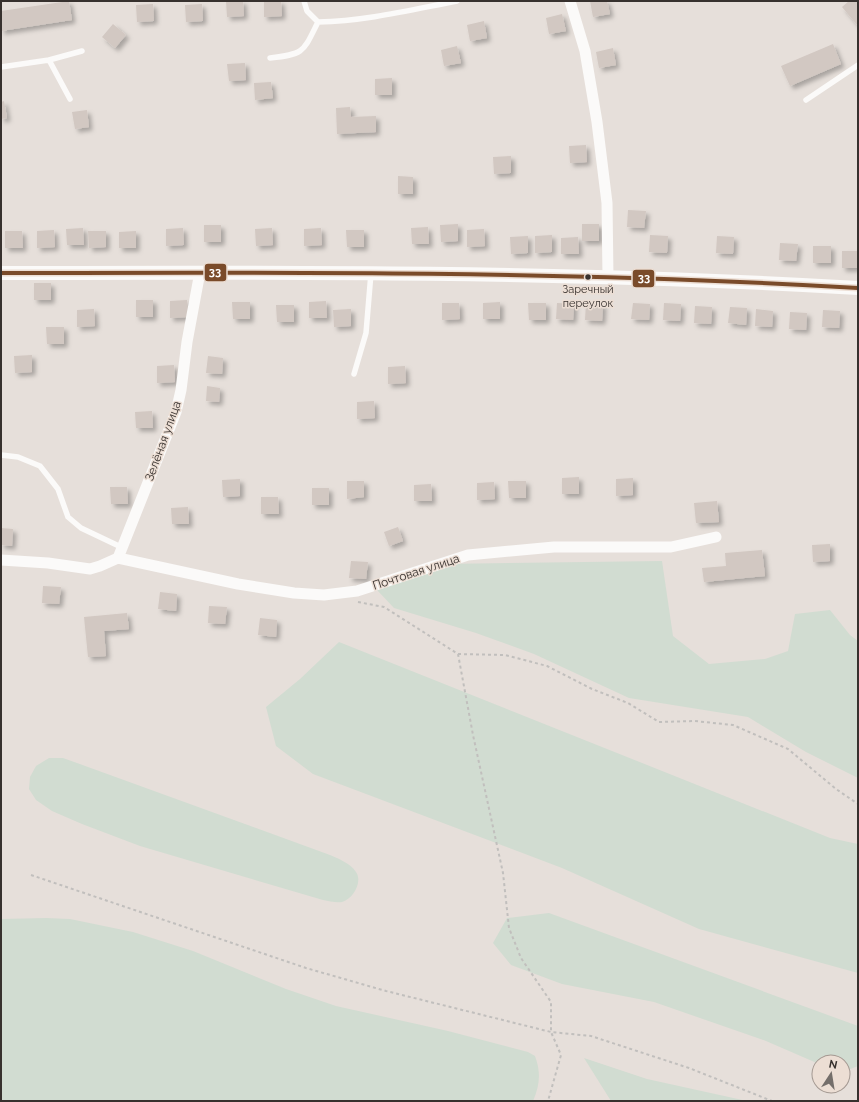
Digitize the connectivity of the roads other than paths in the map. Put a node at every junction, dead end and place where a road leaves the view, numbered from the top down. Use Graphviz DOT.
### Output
graph roads {
  1 [pos="304,1"];
  2 [pos="457,1"];
  3 [pos="570,1"];
  4 [pos="318,22"];
  5 [pos="82,51"];
  6 [pos="270,58"];
  7 [pos="49,60"];
  8 [pos="858,65"];
  9 [pos="1,67"];
  10 [pos="70,99"];
  11 [pos="806,100"];
  12 [pos="200,272"];
  13 [pos="1,273"];
  14 [pos="371,273"];
  15 [pos="608,277"];
  16 [pos="858,288"];
  17 [pos="354,374"];
  18 [pos="1,455"];
  19 [pos="716,537"];
  20 [pos="121,547"];
  21 [pos="118,558"];
  22 [pos="1,560"];
  1 -- 4 [label="lane"];
  2 -- 4 [label="lane"];
  3 -- 15 [label="street"];
  4 -- 6 [label="lane"];
  5 -- 7 [label="lane"];
  7 -- 9 [label="lane"];
  7 -- 10 [label="lane"];
  8 -- 11 [label="lane"];
  12 -- 13 [label="street"];
  12 -- 14 [label="street"];
  12 -- 20 [label="street, Зелёная улица"];
  14 -- 15 [label="street"];
  14 -- 17 [label="lane"];
  15 -- 16 [label="street"];
  18 -- 20 [label="lane"];
  19 -- 21 [label="street, Почтовая улица"];
  20 -- 21 [label="street, Зелёная улица"];
  21 -- 22 [label="street"];
}
